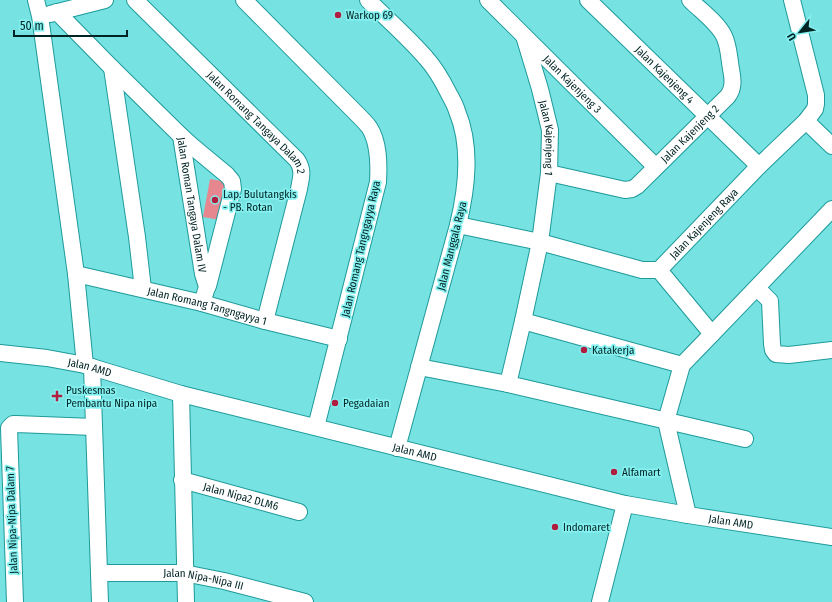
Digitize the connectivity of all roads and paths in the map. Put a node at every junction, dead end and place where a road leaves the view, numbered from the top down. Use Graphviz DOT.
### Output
graph roads {
  1 [pos="36,0"];
  2 [pos="104,0"];
  3 [pos="136,0"];
  4 [pos="244,0"];
  5 [pos="368,0"];
  6 [pos="488,0"];
  7 [pos="588,0"];
  8 [pos="690,0"];
  9 [pos="792,0"];
  10 [pos="58,12"];
  11 [pos="40,16"];
  12 [pos="524,36"];
  13 [pos="112,68"];
  14 [pos="707,116"];
  15 [pos="806,121"];
  16 [pos="181,136"];
  17 [pos="832,146"];
  18 [pos="759,166"];
  19 [pos="656,167"];
  20 [pos="549,174"];
  21 [pos="832,209"];
  22 [pos="458,225"];
  23 [pos="540,242"];
  24 [pos="659,270"];
  25 [pos="76,274"];
  26 [pos="207,287"];
  27 [pos="143,288"];
  28 [pos="757,288"];
  29 [pos="202,303"];
  30 [pos="265,320"];
  31 [pos="524,321"];
  32 [pos="712,334"];
  33 [pos="339,339"];
  34 [pos="832,350"];
  35 [pos="0,353"];
  36 [pos="682,365"];
  37 [pos="89,366"];
  38 [pos="419,367"];
  39 [pos="508,384"];
  40 [pos="181,394"];
  41 [pos="666,421"];
  42 [pos="94,427"];
  43 [pos="316,427"];
  44 [pos="745,439"];
  45 [pos="397,448"];
  46 [pos="182,480"];
  47 [pos="625,504"];
  48 [pos="299,512"];
  49 [pos="688,515"];
  50 [pos="832,537"];
  51 [pos="99,573"];
  52 [pos="184,573"];
  53 [pos="15,602"];
  54 [pos="100,602"];
  55 [pos="186,602"];
  56 [pos="305,602"];
  57 [pos="600,602"];
  1 -- 11 [label="street"];
  2 -- 10 [label="street"];
  3 -- 30 [label="street, Jalan Romang Tangaya Dalam 2"];
  4 -- 33 [label="street, Jalan Romang Tangngayya Raya"];
  5 -- 22 [label="street, Jalan Manggala Raya"];
  6 -- 12 [label="street, Jalan Kajenjeng 3"];
  7 -- 14 [label="street, Jalan Kajenjeng 4"];
  8 -- 14 [label="street, Jalan Kajenjeng 2"];
  9 -- 15 [label="street, Jalan Kajenjeng Raya"];
  10 -- 11 [label="street"];
  10 -- 13 [label="street, Jalan Roman Tangaya Dalam IV"];
  11 -- 25 [label="street"];
  12 -- 19 [label="street, Jalan Kajenjeng 3"];
  12 -- 20 [label="street, Jalan Kajenjeng 1"];
  13 -- 16 [label="street, Jalan Roman Tangaya Dalam IV"];
  13 -- 27 [label="street"];
  14 -- 18 [label="street, Jalan Kajenjeng 4"];
  14 -- 19 [label="street, Jalan Kajenjeng 2"];
  15 -- 17 [label="street"];
  15 -- 18 [label="street, Jalan Kajenjeng Raya"];
  16 -- 26 [label="street, Jalan Roman Tangaya Dalam IV"];
  16 -- 26 [label="street"];
  18 -- 24 [label="street, Jalan Kajenjeng Raya"];
  19 -- 20 [label="street, Jalan Kajenjeng 2"];
  20 -- 23 [label="street, Jalan Kajenjeng 1"];
  21 -- 28 [label="street"];
  22 -- 23 [label="street"];
  22 -- 38 [label="street, Jalan Manggala Raya"];
  23 -- 24 [label="street"];
  23 -- 31 [label="street, Jalan Kajenjeng 1"];
  24 -- 32 [label="street"];
  25 -- 27 [label="street, Jalan Romang Tangngayya 1"];
  25 -- 37 [label="street"];
  26 -- 29 [label="street, Jalan Roman Tangaya Dalam IV"];
  27 -- 29 [label="street, Jalan Romang Tangngayya 1"];
  28 -- 32 [label="street"];
  28 -- 34 [label="street"];
  29 -- 30 [label="street, Jalan Romang Tangngayya 1"];
  30 -- 33 [label="street, Jalan Romang Tangngayya 1"];
  31 -- 36 [label="street"];
  31 -- 39 [label="street, Jalan Kajenjeng 1"];
  32 -- 36 [label="street"];
  33 -- 43 [label="street, Jalan Romang Tangngayya Raya"];
  35 -- 37 [label="street, Jalan AMD"];
  36 -- 41 [label="street"];
  37 -- 40 [label="street, Jalan AMD"];
  37 -- 42 [label="street"];
  38 -- 39 [label="street"];
  38 -- 45 [label="street, Jalan Manggala Raya"];
  39 -- 41 [label="street"];
  40 -- 43 [label="street, Jalan AMD"];
  40 -- 46 [label="street"];
  41 -- 44 [label="street"];
  41 -- 49 [label="street"];
  42 -- 51 [label="street"];
  42 -- 53 [label="street, Jalan Nipa-Nipa Dalam 7"];
  43 -- 45 [label="street, Jalan AMD"];
  45 -- 47 [label="street, Jalan AMD"];
  46 -- 48 [label="street, Jalan Nipa2 DLM6"];
  46 -- 52 [label="street"];
  47 -- 49 [label="street, Jalan AMD"];
  47 -- 57 [label="street"];
  49 -- 50 [label="street, Jalan AMD"];
  51 -- 52 [label="street, Jalan Nipa-Nipa III"];
  51 -- 54 [label="street"];
  52 -- 55 [label="street"];
  52 -- 56 [label="street, Jalan Nipa-Nipa III"];
}
